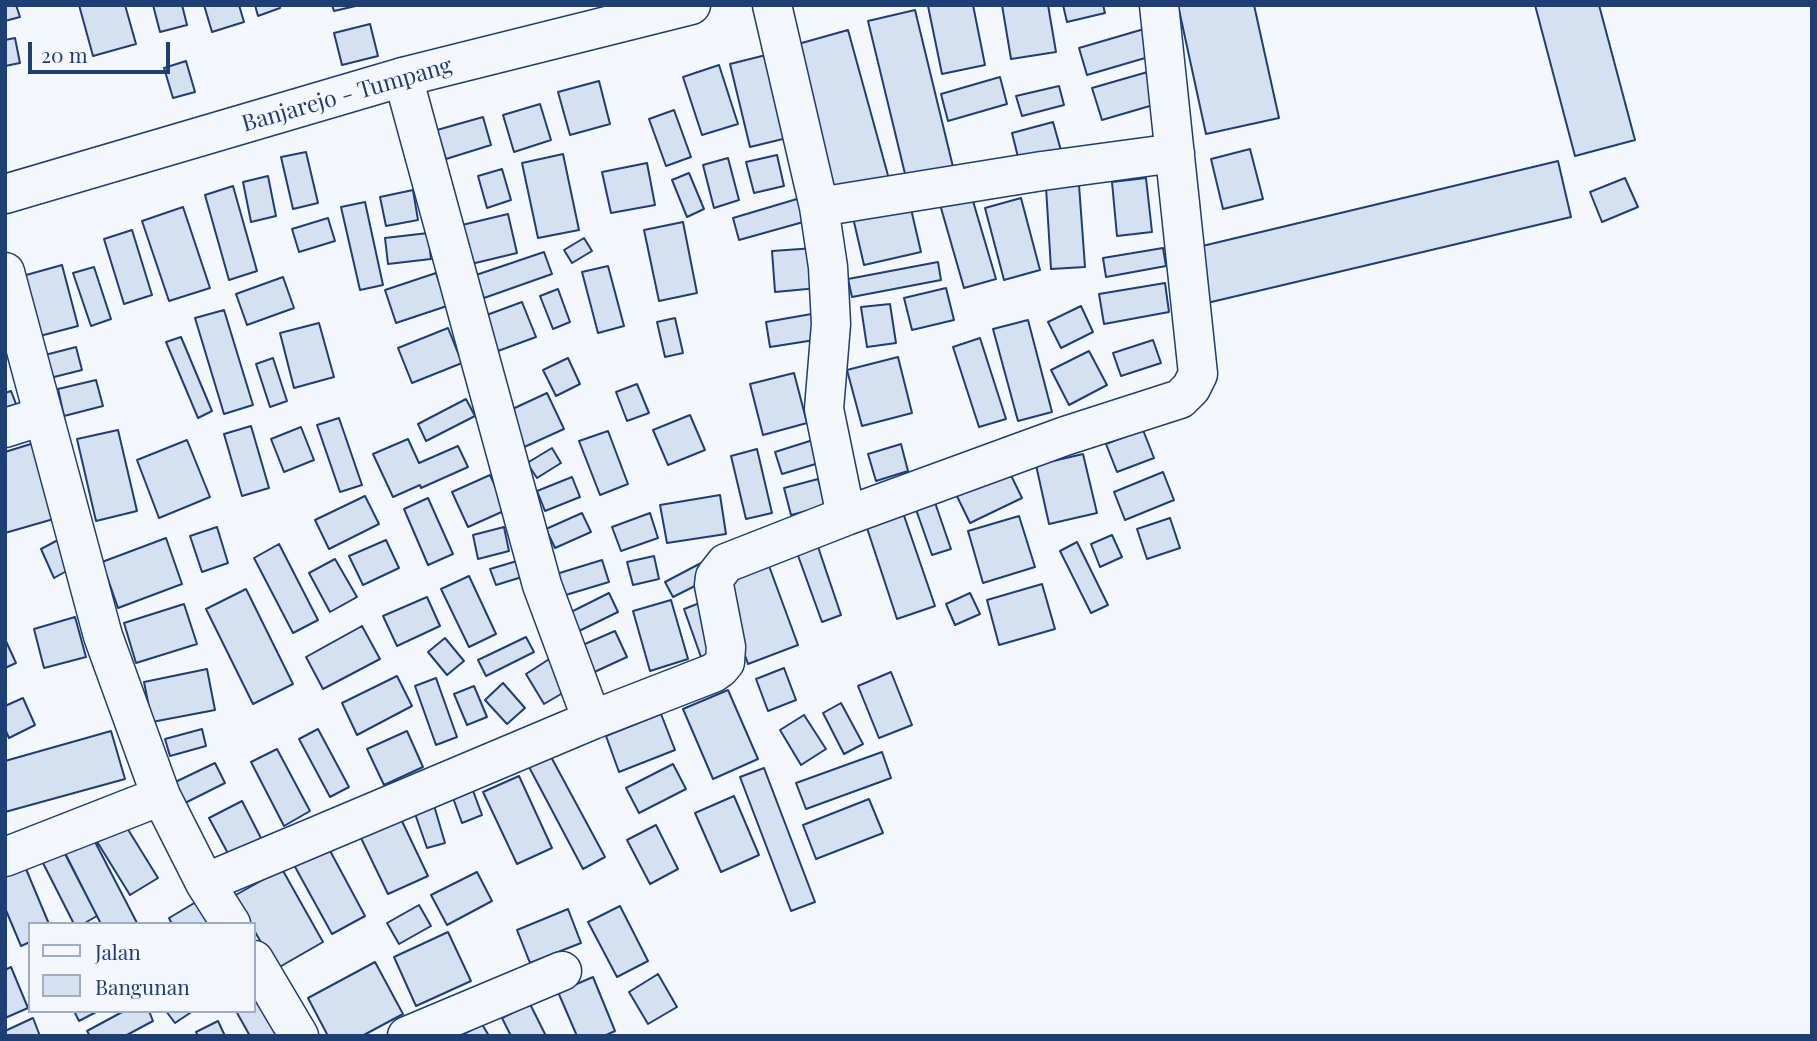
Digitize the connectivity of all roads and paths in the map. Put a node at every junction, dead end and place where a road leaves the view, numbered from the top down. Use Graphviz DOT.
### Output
graph roads {
  1 [pos="691,5"];
  2 [pos="772,5"];
  3 [pos="1159,5"];
  4 [pos="600,16"];
  5 [pos="402,77"];
  6 [pos="1175,153"];
  7 [pos="5,194"];
  8 [pos="819,207"];
  9 [pos="5,272"];
  10 [pos="43,416"];
  11 [pos="5,428"];
  12 [pos="846,516"];
  13 [pos="593,720"];
  14 [pos="161,796"];
  15 [pos="5,857"];
  16 [pos="205,883"];
  17 [pos="230,922"];
  18 [pos="256,963"];
  19 [pos="562,971"];
  20 [pos="299,1036"];
  21 [pos="407,1036"];
  1 -- 4 [label="street, Banjarejo - Tumpang"];
  2 -- 8 [label="street"];
  3 -- 6 [label="street"];
  4 -- 5 [label="street, Banjarejo - Tumpang"];
  5 -- 7 [label="street, Banjarejo - Tumpang"];
  5 -- 13 [label="street"];
  6 -- 8 [label="street"];
  6 -- 12 [label="street"];
  8 -- 12 [label="street"];
  9 -- 10 [label="street"];
  10 -- 11 [label="street"];
  10 -- 14 [label="street"];
  12 -- 13 [label="street"];
  13 -- 16 [label="street"];
  14 -- 15 [label="street"];
  14 -- 16 [label="street"];
  16 -- 17 [label="street"];
  18 -- 20 [label="street"];
  19 -- 21 [label="street"];
}
